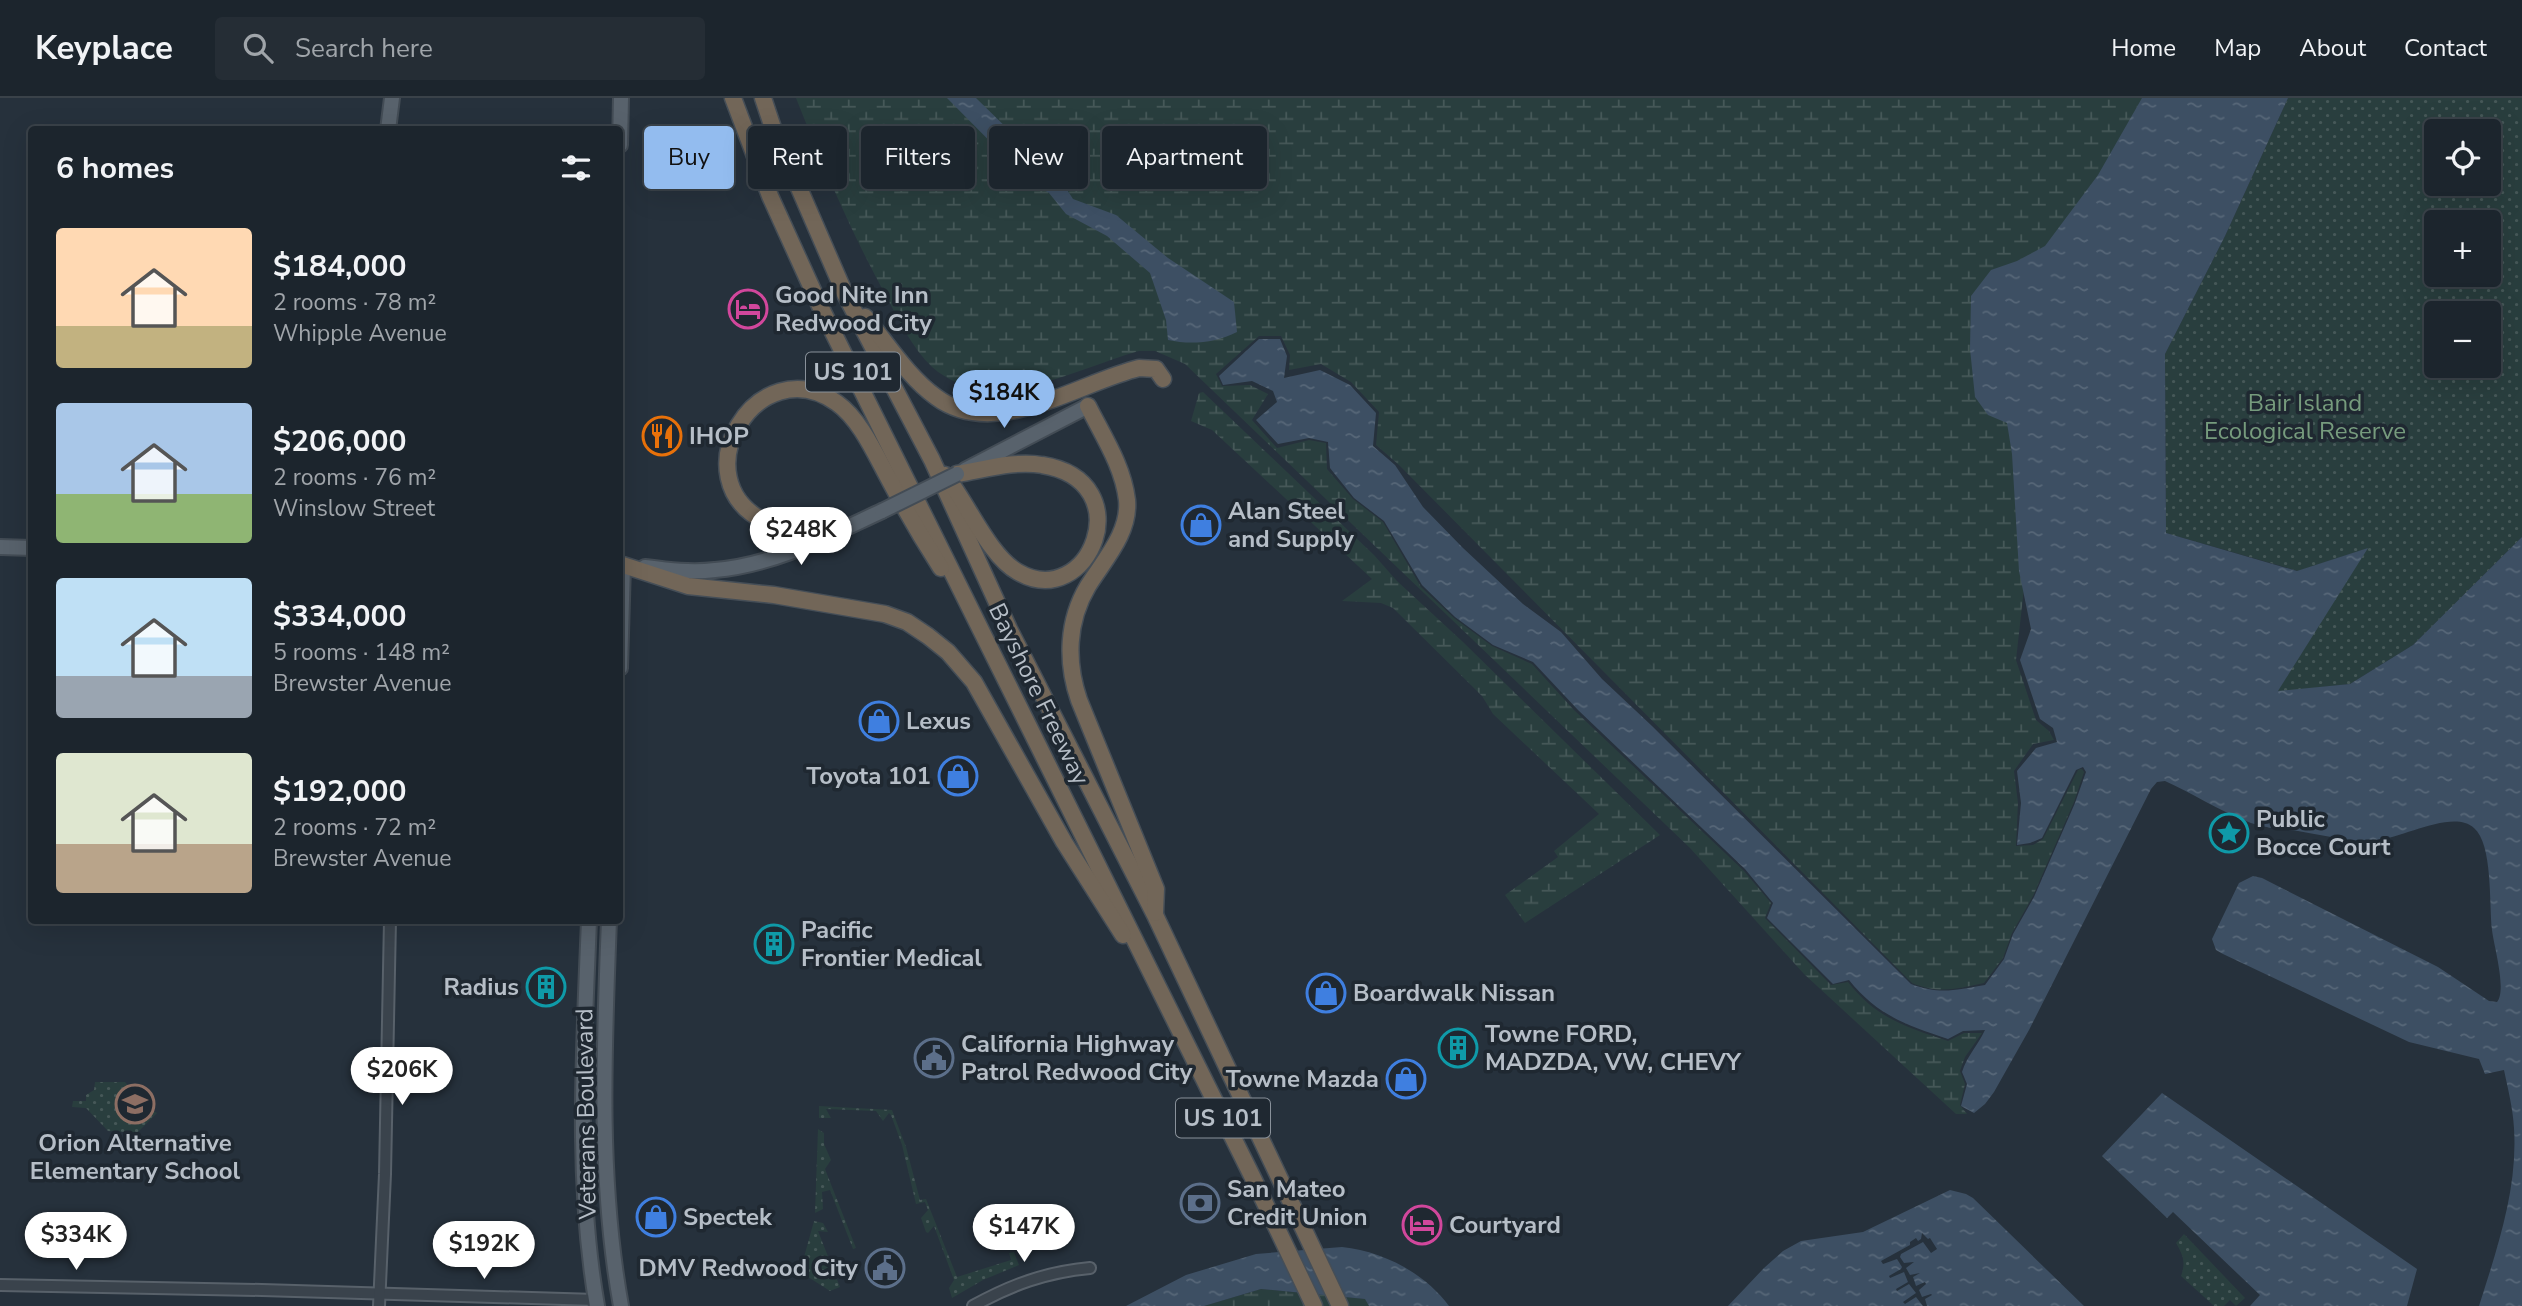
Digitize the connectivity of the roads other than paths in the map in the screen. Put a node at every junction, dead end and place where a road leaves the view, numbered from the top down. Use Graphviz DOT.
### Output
graph roads {
  1 [pos="392,98"];
  2 [pos="621,98"];
  3 [pos="733,98"];
  4 [pos="763,98"];
  5 [pos="388,126"];
  6 [pos="620,126"];
  7 [pos="845,294"];
  8 [pos="1163,379"];
  9 [pos="1088,406"];
  10 [pos="932,460"];
  11 [pos="957,474"];
  12 [pos="834,534"];
  13 [pos="0,547"];
  14 [pos="28,548"];
  15 [pos="623,565"];
  16 [pos="623,566"];
  17 [pos="987,640"];
  18 [pos="1155,915"];
  19 [pos="390,924"];
  20 [pos="588,924"];
  21 [pos="609,924"];
  22 [pos="1163,995"];
  23 [pos="606,1004"];
  24 [pos="1090,1268"];
  25 [pos="0,1285"];
  26 [pos="380,1293"];
  27 [pos="597,1303"];
  28 [pos="379,1306"];
  29 [pos="621,1306"];
  30 [pos="973,1306"];
  31 [pos="1314,1306"];
  32 [pos="1340,1306"];
  1 -- 5 [label="main road"];
  2 -- 6 [label="main road"];
  3 -- 17 [label="highway, Bayshore Freeway / US 101"];
  4 -- 7 [label="highway, Bayshore Freeway / US 101"];
  7 -- 8 [label="highway"];
  7 -- 10 [label="highway, Bayshore Freeway / US 101"];
  9 -- 11 [label="main road"];
  9 -- 18 [label="highway"];
  10 -- 11 [label="highway"];
  10 -- 18 [label="highway, Bayshore Freeway / US 101"];
  11 -- 12 [label="main road, bridge"];
  12 -- 15 [label="main road"];
  12 -- 17 [label="highway"];
  13 -- 14 [label="main road"];
  16 -- 22 [label="highway"];
  17 -- 22 [label="highway, Bayshore Freeway / US 101"];
  18 -- 32 [label="highway, Bayshore Freeway / US 101"];
  19 -- 26 [label="street"];
  20 -- 23 [label="main road"];
  20 -- 27 [label="main road, Veterans Boulevard"];
  21 -- 23 [label="main road, Veterans Boulevard"];
  22 -- 31 [label="highway, Bayshore Freeway / US 101"];
  23 -- 29 [label="main road, Veterans Boulevard"];
  24 -- 30 [label="street"];
  25 -- 26 [label="street"];
  26 -- 27 [label="street"];
  26 -- 28 [label="street"];
}
